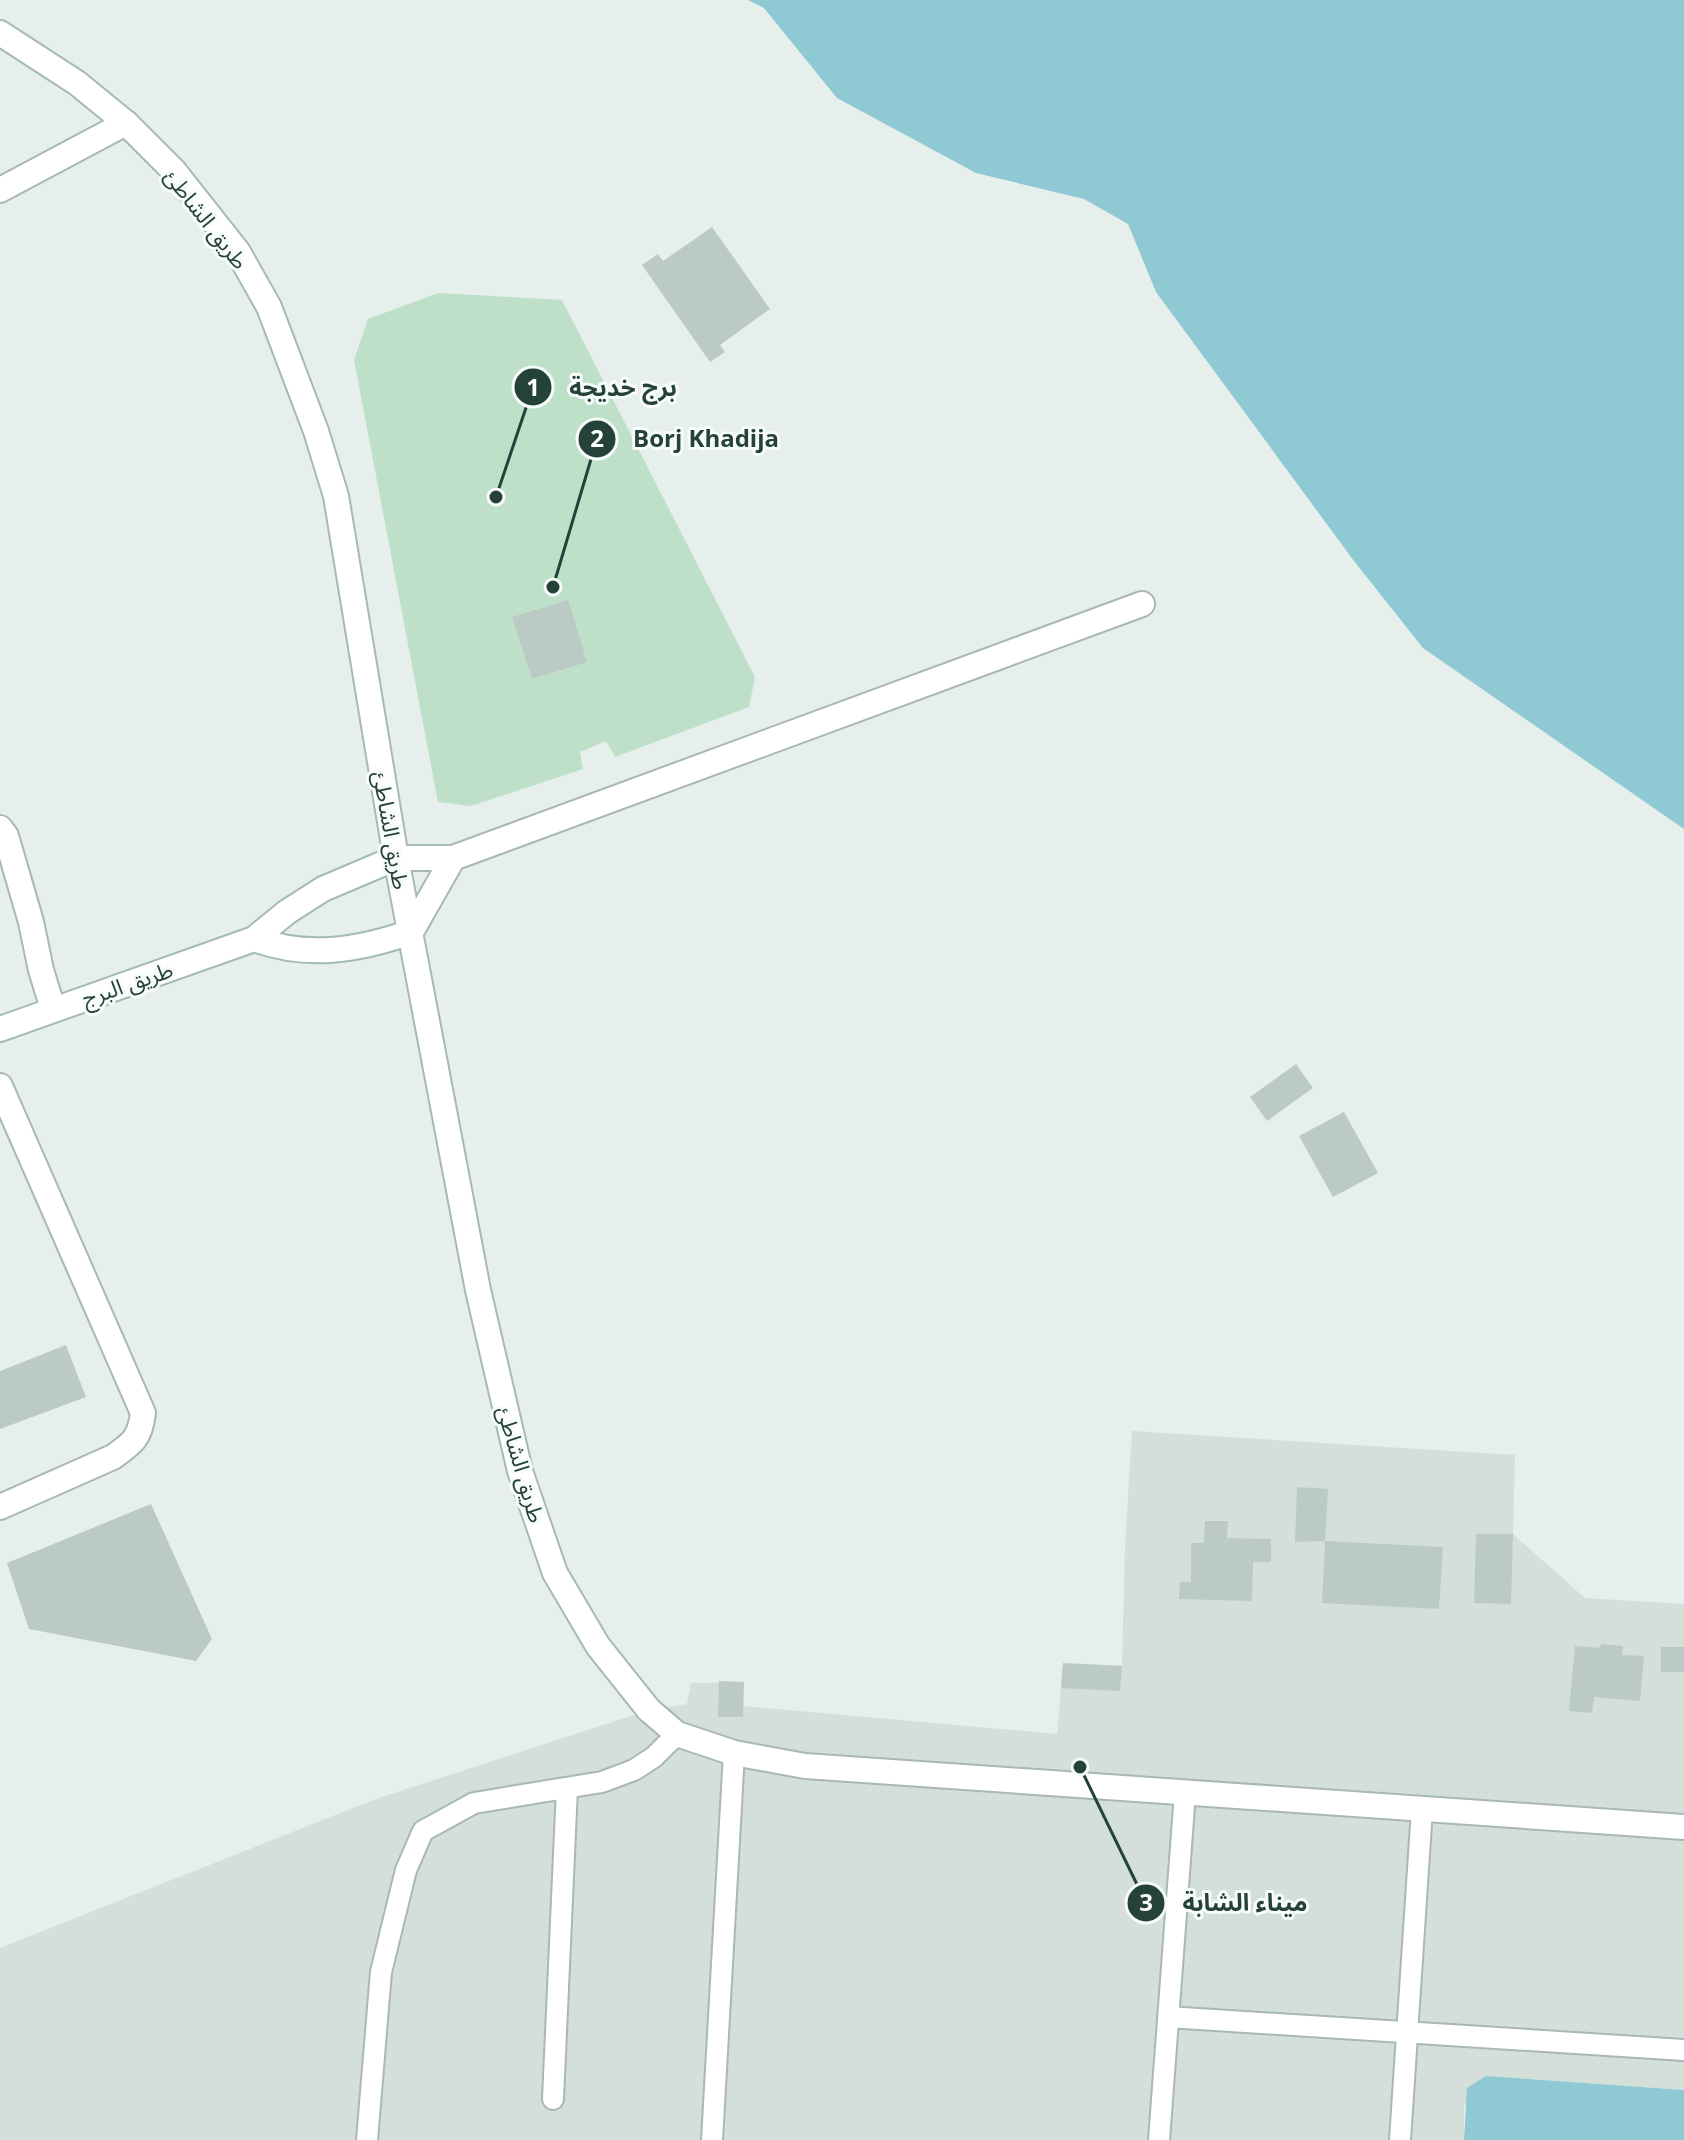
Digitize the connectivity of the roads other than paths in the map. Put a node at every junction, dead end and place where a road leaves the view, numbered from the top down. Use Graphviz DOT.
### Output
graph roads {
  1 [pos="0,33"];
  2 [pos="126,123"];
  3 [pos="0,190"];
  4 [pos="1142,604"];
  5 [pos="0,828"];
  6 [pos="396,858"];
  7 [pos="453,858"];
  8 [pos="411,932"];
  9 [pos="254,939"];
  10 [pos="53,1009"];
  11 [pos="0,1029"];
  12 [pos="0,1086"];
  13 [pos="0,1507"];
  14 [pos="677,1734"];
  15 [pos="734,1753"];
  16 [pos="567,1788"];
  17 [pos="1185,1793"];
  18 [pos="1422,1809"];
  19 [pos="1684,1827"];
  20 [pos="1168,2017"];
  21 [pos="1407,2032"];
  22 [pos="1684,2050"];
  23 [pos="553,2099"];
  24 [pos="367,2140"];
  25 [pos="712,2140"];
  26 [pos="1159,2140"];
  27 [pos="1400,2140"];
  1 -- 2 [label="street, طريق الشاطئ"];
  2 -- 3 [label="street"];
  2 -- 6 [label="street, طريق الشاطئ"];
  4 -- 7 [label="street"];
  5 -- 10 [label="street"];
  6 -- 7 [label="street"];
  6 -- 8 [label="street, طريق الشاطئ"];
  6 -- 9 [label="street, طريق البرج"];
  7 -- 8 [label="street"];
  8 -- 9 [label="street"];
  8 -- 14 [label="street, طريق الشاطئ"];
  9 -- 10 [label="street, طريق البرج"];
  10 -- 11 [label="street, طريق البرج"];
  12 -- 13 [label="street"];
  14 -- 15 [label="street"];
  14 -- 16 [label="lane"];
  15 -- 17 [label="street"];
  15 -- 25 [label="lane"];
  16 -- 23 [label="lane"];
  16 -- 24 [label="lane"];
  17 -- 18 [label="street"];
  17 -- 20 [label="lane"];
  18 -- 19 [label="street"];
  18 -- 21 [label="lane"];
  20 -- 21 [label="lane"];
  20 -- 26 [label="lane"];
  21 -- 22 [label="lane"];
  21 -- 27 [label="lane"];
}
